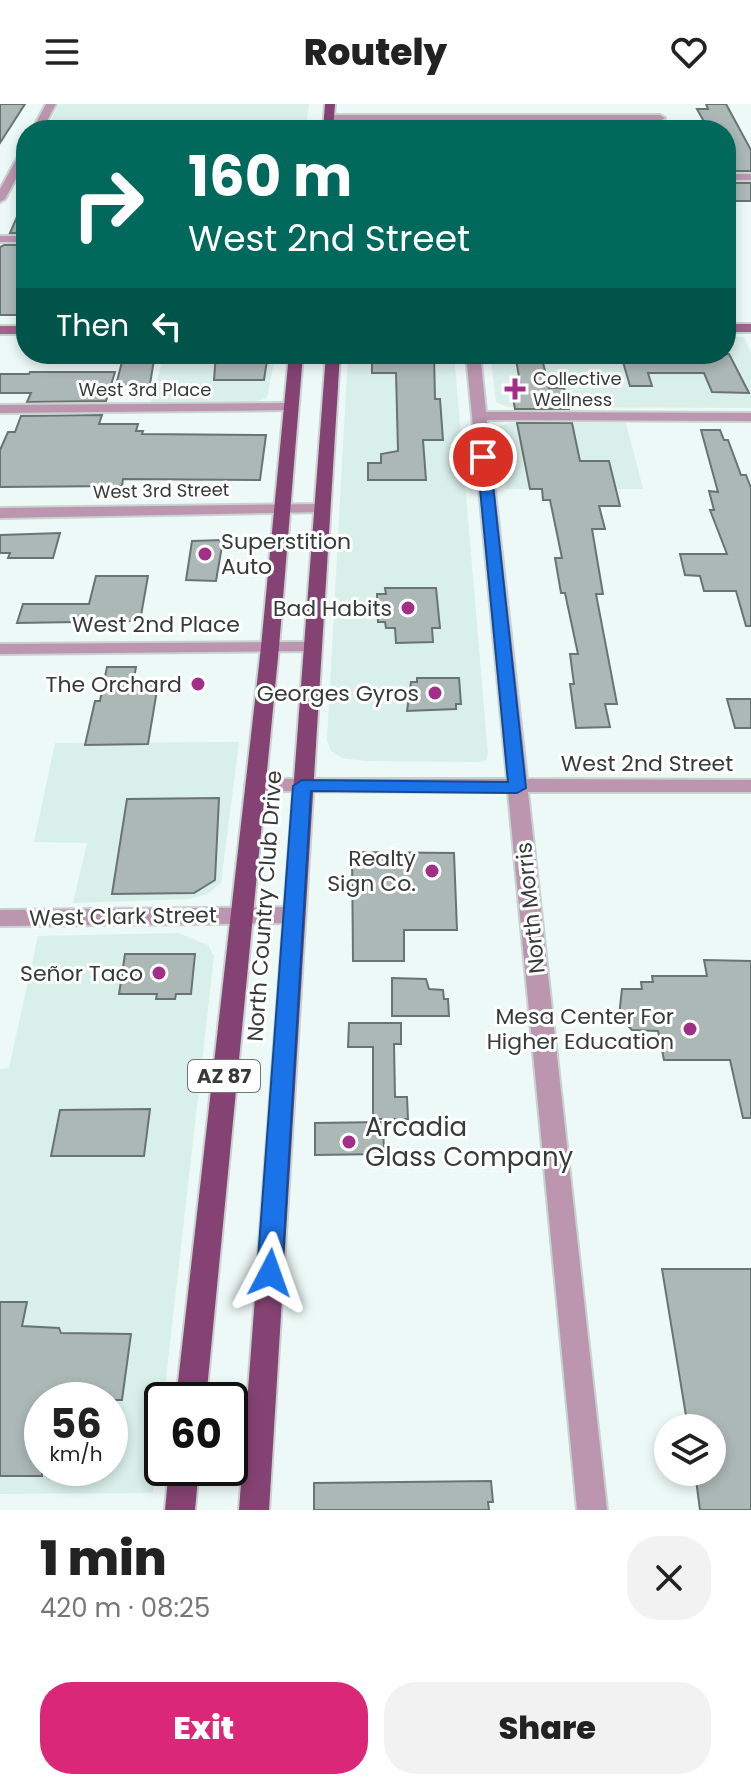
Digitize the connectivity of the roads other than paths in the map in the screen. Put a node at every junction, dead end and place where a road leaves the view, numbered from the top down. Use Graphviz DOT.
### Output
graph roads {
  1 [pos="330,104"];
  2 [pos="329,117"];
  3 [pos="660,118"];
  4 [pos="329,120"];
  5 [pos="16,169"];
  6 [pos="9,182"];
  7 [pos="16,182"];
  8 [pos="0,199"];
  9 [pos="295,364"];
  10 [pos="332,364"];
  11 [pos="474,364"];
  12 [pos="290,407"];
  13 [pos="0,409"];
  14 [pos="479,416"];
  15 [pos="751,417"];
  16 [pos="322,509"];
  17 [pos="281,510"];
  18 [pos="0,513"];
  19 [pos="270,647"];
  20 [pos="311,647"];
  21 [pos="0,649"];
  22 [pos="255,785"];
  23 [pos="302,786"];
  24 [pos="751,786"];
  25 [pos="517,788"];
  26 [pos="241,915"];
  27 [pos="293,915"];
  28 [pos="0,918"];
  29 [pos="193,1382"];
  30 [pos="182,1486"];
  31 [pos="180,1510"];
  32 [pos="254,1510"];
  33 [pos="592,1510"];
  1 -- 2 [label="main road"];
  2 -- 3 [label="street"];
  2 -- 4 [label="main road"];
  5 -- 6 [label="street"];
  6 -- 7 [label="street"];
  6 -- 8 [label="street"];
  9 -- 12 [label="main road, North Country Club Drive / AZ 87"];
  10 -- 16 [label="main road, North Country Club Drive / AZ 87"];
  11 -- 14 [label="street, North Morris"];
  12 -- 13 [label="street, West 3rd Place"];
  12 -- 17 [label="main road, North Country Club Drive / AZ 87"];
  14 -- 15 [label="street"];
  14 -- 25 [label="street, North Morris"];
  16 -- 17 [label="street, West 3rd Street"];
  16 -- 20 [label="main road, North Country Club Drive / AZ 87"];
  17 -- 18 [label="street, West 3rd Street"];
  17 -- 19 [label="main road, North Country Club Drive / AZ 87"];
  19 -- 20 [label="street, West 2nd Place"];
  19 -- 21 [label="street, West 2nd Place"];
  19 -- 22 [label="main road, North Country Club Drive / AZ 87"];
  20 -- 23 [label="main road, North Country Club Drive / AZ 87"];
  22 -- 23 [label="street, West 2nd Street"];
  22 -- 26 [label="main road, North Country Club Drive / AZ 87"];
  23 -- 25 [label="street, West 2nd Street"];
  23 -- 27 [label="main road, North Country Club Drive / AZ 87"];
  24 -- 25 [label="street, West 2nd Street"];
  25 -- 33 [label="street, North Morris"];
  26 -- 27 [label="street, West Clark Street"];
  26 -- 28 [label="street, West Clark Street"];
  26 -- 29 [label="main road, North Country Club Drive / AZ 87"];
  27 -- 32 [label="main road, North Country Club Drive / AZ 87"];
  30 -- 31 [label="main road"];
}
